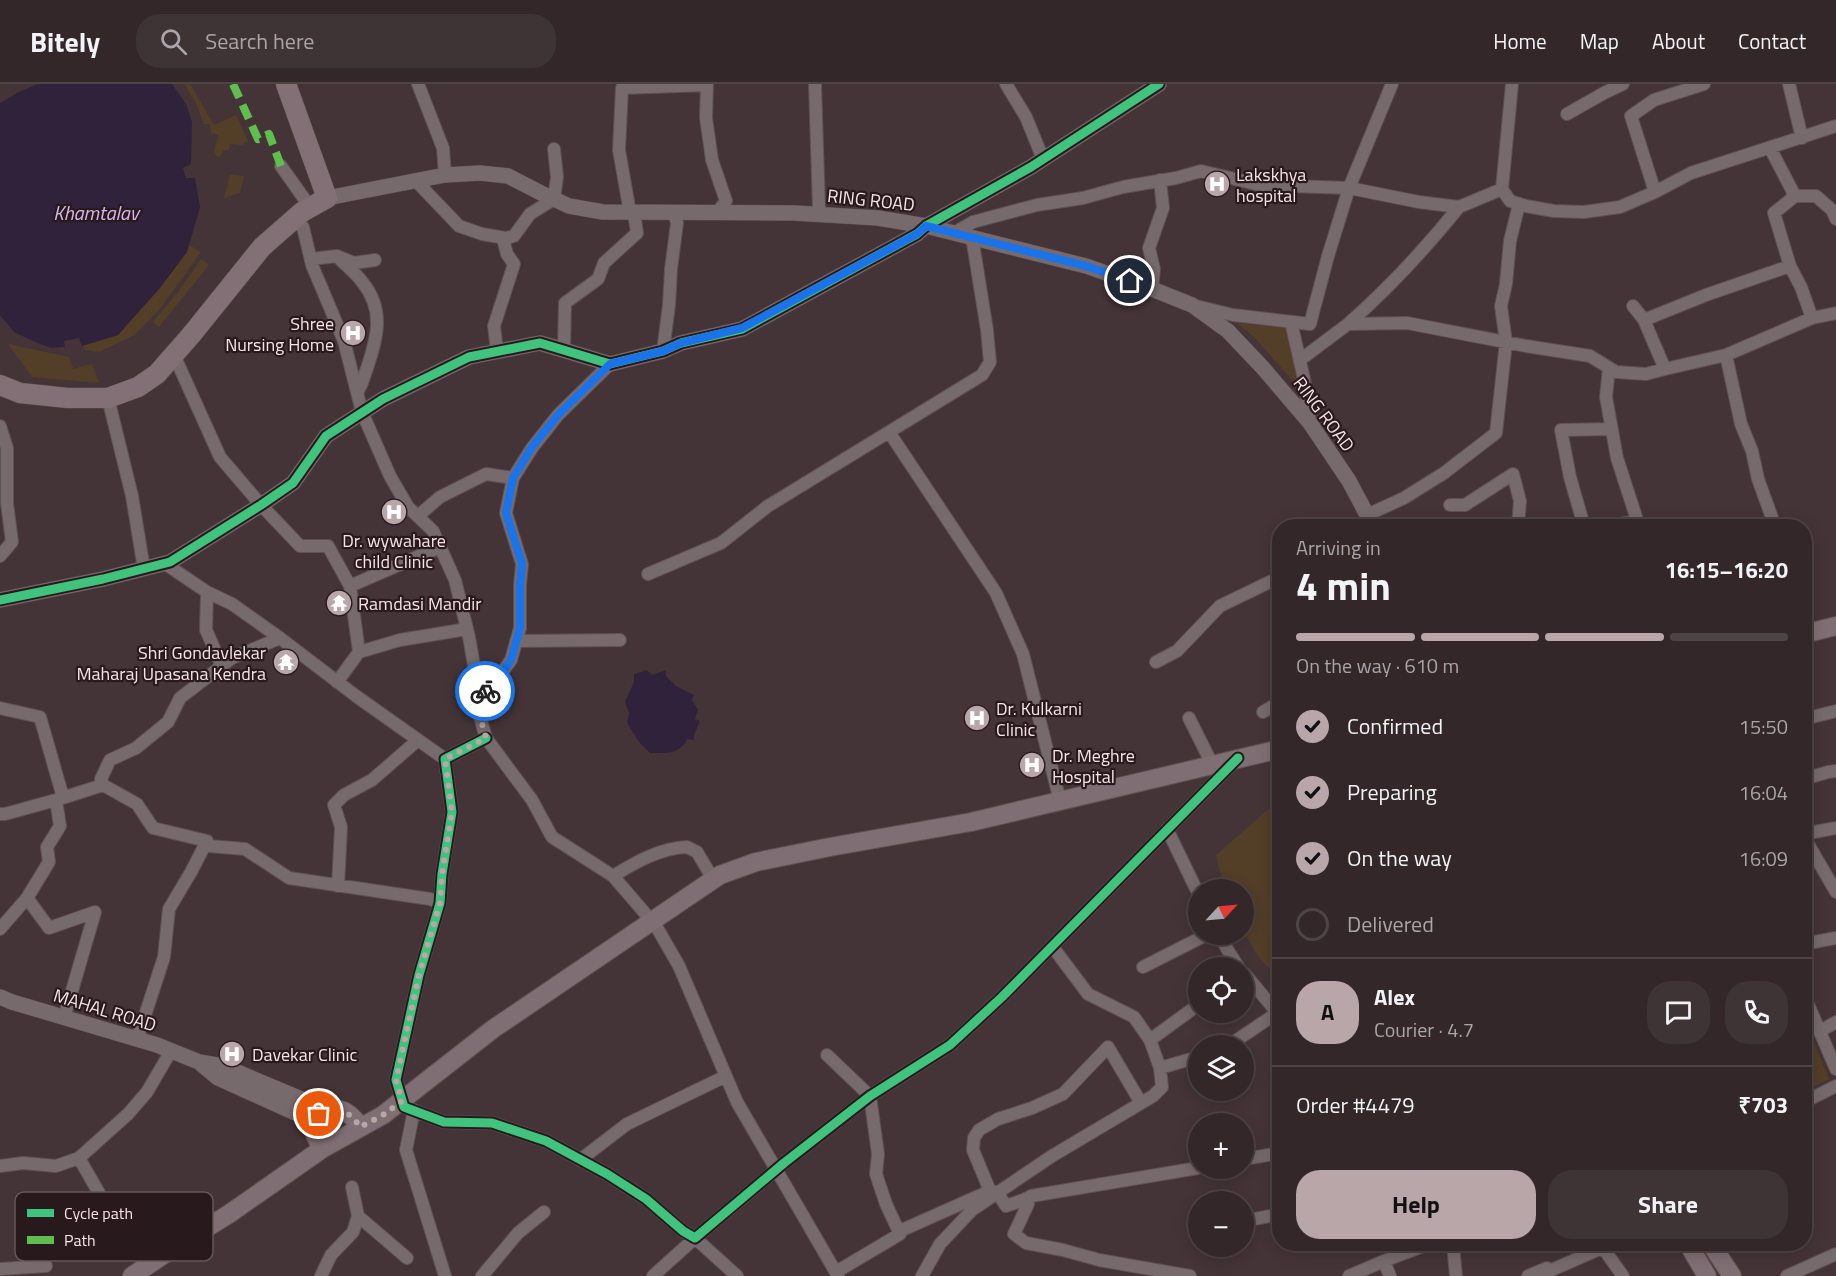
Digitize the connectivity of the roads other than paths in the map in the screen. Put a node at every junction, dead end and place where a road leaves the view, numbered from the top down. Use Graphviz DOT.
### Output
graph roads {
  1 [pos="286,84"];
  2 [pos="418,84"];
  3 [pos="815,84"];
  4 [pos="1006,84"];
  5 [pos="1159,84"];
  6 [pos="1392,84"];
  7 [pos="1512,84"];
  8 [pos="1623,84"];
  9 [pos="1704,84"];
  10 [pos="1789,84"];
  11 [pos="707,85"];
  12 [pos="1567,114"];
  13 [pos="1836,126"];
  14 [pos="1802,138"];
  15 [pos="1770,148"];
  16 [pos="554,149"];
  17 [pos="1043,159"];
  18 [pos="281,166"];
  19 [pos="445,175"];
  20 [pos="415,180"];
  21 [pos="1160,180"];
  22 [pos="1349,188"];
  23 [pos="1502,189"];
  24 [pos="1655,192"];
  25 [pos="1795,196"];
  26 [pos="554,199"];
  27 [pos="319,203"];
  28 [pos="1519,204"];
  29 [pos="1460,207"];
  30 [pos="634,213"];
  31 [pos="674,213"];
  32 [pos="717,213"];
  33 [pos="816,214"];
  34 [pos="1836,219"];
  35 [pos="292,220"];
  36 [pos="926,226"];
  37 [pos="954,233"];
  38 [pos="972,237"];
  39 [pos="505,238"];
  40 [pos="337,256"];
  41 [pos="311,259"];
  42 [pos="375,260"];
  43 [pos="1790,266"];
  44 [pos="1152,289"];
  45 [pos="1192,305"];
  46 [pos="1633,306"];
  47 [pos="1836,313"];
  48 [pos="1812,318"];
  49 [pos="1644,320"];
  50 [pos="1291,322"];
  51 [pos="1348,324"];
  52 [pos="1506,342"];
  53 [pos="564,349"];
  54 [pos="497,351"];
  55 [pos="663,351"];
  56 [pos="174,355"];
  57 [pos="1725,355"];
  58 [pos="1300,360"];
  59 [pos="610,364"];
  60 [pos="1609,368"];
  61 [pos="1665,369"];
  62 [pos="0,385"];
  63 [pos="357,391"];
  64 [pos="108,398"];
  65 [pos="363,412"];
  66 [pos="1310,423"];
  67 [pos="0,426"];
  68 [pos="1612,429"];
  69 [pos="889,432"];
  70 [pos="513,478"];
  71 [pos="1450,505"];
  72 [pos="261,506"];
  73 [pos="418,516"];
  74 [pos="1369,519"];
  75 [pos="1373,519"];
  76 [pos="1519,519"];
  77 [pos="1582,519"];
  78 [pos="1637,519"];
  79 [pos="1772,519"];
  80 [pos="440,548"];
  81 [pos="0,556"];
  82 [pos="164,563"];
  83 [pos="144,568"];
  84 [pos="648,574"];
  85 [pos="1272,581"];
  86 [pos="350,586"];
  87 [pos="207,592"];
  88 [pos="0,600"];
  89 [pos="1836,626"];
  90 [pos="467,629"];
  91 [pos="1812,632"];
  92 [pos="280,638"];
  93 [pos="620,640"];
  94 [pos="516,641"];
  95 [pos="359,652"];
  96 [pos="1156,662"];
  97 [pos="222,666"];
  98 [pos="337,682"];
  99 [pos="475,699"];
  100 [pos="1272,707"];
  101 [pos="0,708"];
  102 [pos="1836,711"];
  103 [pos="1263,712"];
  104 [pos="1812,717"];
  105 [pos="1189,718"];
  106 [pos="486,738"];
  107 [pos="418,740"];
  108 [pos="1272,751"];
  109 [pos="1238,758"];
  110 [pos="445,759"];
  111 [pos="1212,765"];
  112 [pos="1836,771"];
  113 [pos="1812,777"];
  114 [pos="103,785"];
  115 [pos="60,798"];
  116 [pos="1060,801"];
  117 [pos="2,816"];
  118 [pos="1836,828"];
  119 [pos="1167,829"];
  120 [pos="1812,834"];
  121 [pos="207,841"];
  122 [pos="1812,847"];
  123 [pos="1831,874"];
  124 [pos="613,876"];
  125 [pos="713,879"];
  126 [pos="1191,879"];
  127 [pos="338,886"];
  128 [pos="1836,892"];
  129 [pos="27,898"];
  130 [pos="440,903"];
  131 [pos="652,921"];
  132 [pos="0,929"];
  133 [pos="1836,938"];
  134 [pos="1812,942"];
  135 [pos="1188,944"];
  136 [pos="1052,946"];
  137 [pos="1143,967"];
  138 [pos="1254,985"];
  139 [pos="0,997"];
  140 [pos="1272,1008"];
  141 [pos="1188,1012"];
  142 [pos="1812,1013"];
  143 [pos="64,1018"];
  144 [pos="1272,1019"];
  145 [pos="1836,1022"];
  146 [pos="1820,1031"];
  147 [pos="1246,1035"];
  148 [pos="137,1040"];
  149 [pos="1150,1040"];
  150 [pos="171,1051"];
  151 [pos="827,1055"];
  152 [pos="1188,1060"];
  153 [pos="1160,1068"];
  154 [pos="1836,1069"];
  155 [pos="726,1076"];
  156 [pos="1836,1086"];
  157 [pos="870,1096"];
  158 [pos="1812,1098"];
  159 [pos="1141,1103"];
  160 [pos="408,1106"];
  161 [pos="320,1115"];
  162 [pos="360,1127"];
  163 [pos="322,1149"];
  164 [pos="1272,1155"];
  165 [pos="79,1158"];
  166 [pos="1254,1158"];
  167 [pos="580,1160"];
  168 [pos="0,1166"];
  169 [pos="1188,1170"];
  170 [pos="775,1171"];
  171 [pos="352,1187"];
  172 [pos="98,1192"];
  173 [pos="994,1192"];
  174 [pos="1023,1200"];
  175 [pos="544,1212"];
  176 [pos="358,1216"];
  177 [pos="1272,1216"];
  178 [pos="1254,1219"];
  179 [pos="213,1224"];
  180 [pos="900,1234"];
  181 [pos="695,1238"];
  182 [pos="1410,1251"];
  183 [pos="1458,1251"];
  184 [pos="1596,1251"];
  185 [pos="1610,1251"];
  186 [pos="1692,1251"];
  187 [pos="1716,1251"];
  188 [pos="1836,1254"];
  189 [pos="407,1258"];
  190 [pos="154,1261"];
  191 [pos="1384,1261"];
  192 [pos="46,1266"];
  193 [pos="0,1269"];
  194 [pos="837,1274"];
  195 [pos="1548,1274"];
  196 [pos="132,1276"];
  197 [pos="321,1276"];
  198 [pos="445,1276"];
  199 [pos="483,1276"];
  200 [pos="653,1276"];
  201 [pos="737,1276"];
  202 [pos="922,1276"];
  203 [pos="1190,1276"];
  204 [pos="1349,1276"];
  205 [pos="1390,1276"];
  206 [pos="1456,1276"];
  207 [pos="1528,1276"];
  208 [pos="1623,1276"];
  209 [pos="1707,1276"];
  210 [pos="1732,1276"];
  211 [pos="1787,1276"];
  1 -- 27 [label="highway"];
  2 -- 19 [label="street"];
  3 -- 33 [label="street"];
  4 -- 17 [label="street"];
  5 -- 17 [label="street"];
  6 -- 22 [label="street"];
  7 -- 23 [label="street"];
  8 -- 12 [label="street"];
  9 -- 24 [label="street"];
  10 -- 14 [label="street"];
  11 -- 30 [label="street"];
  11 -- 32 [label="street"];
  13 -- 14 [label="street"];
  14 -- 15 [label="street"];
  15 -- 24 [label="street"];
  15 -- 25 [label="street"];
  16 -- 26 [label="street"];
  17 -- 36 [label="street"];
  18 -- 27 [label="street"];
  19 -- 20 [label="street, RING ROAD"];
  19 -- 26 [label="street, RING ROAD"];
  20 -- 27 [label="street, RING ROAD"];
  20 -- 39 [label="street"];
  21 -- 22 [label="street"];
  21 -- 37 [label="street"];
  21 -- 44 [label="street"];
  22 -- 29 [label="street"];
  22 -- 50 [label="street"];
  23 -- 28 [label="street"];
  23 -- 29 [label="street"];
  24 -- 28 [label="street"];
  25 -- 34 [label="street"];
  25 -- 43 [label="street"];
  26 -- 30 [label="street, RING ROAD"];
  26 -- 39 [label="street"];
  27 -- 35 [label="highway"];
  28 -- 52 [label="street"];
  29 -- 51 [label="street"];
  30 -- 31 [label="street, RING ROAD"];
  30 -- 53 [label="street"];
  31 -- 32 [label="street, RING ROAD"];
  31 -- 55 [label="street"];
  32 -- 33 [label="street, RING ROAD"];
  33 -- 36 [label="street, RING ROAD"];
  35 -- 41 [label="street"];
  35 -- 56 [label="highway"];
  36 -- 37 [label="street, RING ROAD"];
  36 -- 55 [label="street"];
  37 -- 38 [label="street, RING ROAD"];
  38 -- 44 [label="street, RING ROAD"];
  38 -- 69 [label="street"];
  39 -- 54 [label="street"];
  40 -- 41 [label="street"];
  40 -- 42 [label="street"];
  40 -- 63 [label="street"];
  41 -- 63 [label="street"];
  43 -- 48 [label="street"];
  43 -- 49 [label="street"];
  44 -- 45 [label="street, RING ROAD"];
  45 -- 50 [label="street"];
  45 -- 66 [label="street, RING ROAD"];
  46 -- 49 [label="street"];
  47 -- 48 [label="street"];
  48 -- 57 [label="street"];
  49 -- 61 [label="street"];
  50 -- 58 [label="street"];
  51 -- 52 [label="street"];
  51 -- 58 [label="street"];
  52 -- 60 [label="street"];
  52 -- 75 [label="street"];
  53 -- 54 [label="street"];
  53 -- 59 [label="street"];
  54 -- 65 [label="street"];
  55 -- 59 [label="street"];
  56 -- 64 [label="highway"];
  56 -- 72 [label="street"];
  57 -- 61 [label="street"];
  57 -- 79 [label="street"];
  58 -- 66 [label="street"];
  59 -- 70 [label="street"];
  60 -- 61 [label="street"];
  60 -- 68 [label="street"];
  62 -- 64 [label="highway"];
  63 -- 65 [label="street"];
  64 -- 83 [label="street"];
  65 -- 72 [label="street"];
  65 -- 73 [label="street"];
  66 -- 74 [label="street, RING ROAD"];
  67 -- 81 [label="street"];
  68 -- 77 [label="street"];
  68 -- 78 [label="street"];
  69 -- 84 [label="street"];
  69 -- 116 [label="street"];
  70 -- 73 [label="street"];
  70 -- 94 [label="street"];
  71 -- 76 [label="street"];
  72 -- 82 [label="street"];
  72 -- 86 [label="street"];
  73 -- 80 [label="street"];
  80 -- 86 [label="street"];
  80 -- 90 [label="street"];
  82 -- 83 [label="street"];
  82 -- 87 [label="street"];
  83 -- 88 [label="street"];
  85 -- 96 [label="street"];
  86 -- 95 [label="street"];
  87 -- 92 [label="street"];
  87 -- 97 [label="street"];
  89 -- 91 [label="main road"];
  90 -- 95 [label="street"];
  90 -- 99 [label="street"];
  92 -- 97 [label="street"];
  92 -- 98 [label="street"];
  93 -- 94 [label="street"];
  94 -- 99 [label="street"];
  95 -- 98 [label="street"];
  97 -- 114 [label="street"];
  98 -- 107 [label="street"];
  99 -- 106 [label="street"];
  100 -- 103 [label="street"];
  101 -- 115 [label="street"];
  102 -- 104 [label="street"];
  105 -- 111 [label="street"];
  106 -- 110 [label="street"];
  106 -- 124 [label="street"];
  107 -- 110 [label="street"];
  107 -- 127 [label="street"];
  108 -- 109 [label="main road"];
  109 -- 111 [label="main road"];
  109 -- 119 [label="street"];
  110 -- 130 [label="street"];
  111 -- 116 [label="main road"];
  112 -- 113 [label="street"];
  114 -- 115 [label="street"];
  114 -- 121 [label="street"];
  115 -- 117 [label="street"];
  115 -- 129 [label="street"];
  116 -- 125 [label="main road"];
  118 -- 120 [label="street"];
  119 -- 126 [label="street"];
  119 -- 136 [label="street"];
  121 -- 127 [label="street"];
  121 -- 148 [label="street"];
  122 -- 123 [label="street"];
  123 -- 128 [label="street"];
  124 -- 125 [label="street"];
  124 -- 131 [label="street"];
  125 -- 131 [label="main road"];
  127 -- 130 [label="street"];
  129 -- 132 [label="street"];
  129 -- 143 [label="street"];
  130 -- 160 [label="street"];
  131 -- 155 [label="street"];
  131 -- 160 [label="main road"];
  133 -- 134 [label="street"];
  135 -- 137 [label="street"];
  136 -- 149 [label="street"];
  136 -- 157 [label="street"];
  138 -- 140 [label="street"];
  139 -- 143 [label="street, MAHAL ROAD"];
  141 -- 149 [label="street"];
  142 -- 146 [label="street"];
  143 -- 148 [label="street, MAHAL ROAD"];
  144 -- 147 [label="street"];
  145 -- 146 [label="street"];
  146 -- 154 [label="street"];
  148 -- 150 [label="street, MAHAL ROAD"];
  149 -- 153 [label="street"];
  150 -- 161 [label="street, MAHAL ROAD"];
  150 -- 165 [label="street"];
  151 -- 157 [label="street"];
  152 -- 153 [label="street"];
  153 -- 159 [label="street"];
  155 -- 167 [label="street"];
  155 -- 170 [label="street"];
  156 -- 158 [label="street"];
  157 -- 170 [label="street"];
  157 -- 180 [label="street"];
  159 -- 173 [label="street"];
  159 -- 173 [label="street"];
  160 -- 162 [label="main road"];
  160 -- 167 [label="street"];
  160 -- 198 [label="street"];
  161 -- 162 [label="main road"];
  161 -- 163 [label="main road"];
  162 -- 163 [label="main road"];
  163 -- 179 [label="main road"];
  164 -- 166 [label="street"];
  165 -- 168 [label="street"];
  165 -- 172 [label="street"];
  167 -- 181 [label="street"];
  169 -- 174 [label="street"];
  170 -- 181 [label="street"];
  170 -- 194 [label="street"];
  171 -- 176 [label="street"];
  173 -- 174 [label="street"];
  173 -- 180 [label="street"];
  173 -- 202 [label="street"];
  174 -- 203 [label="street"];
  175 -- 199 [label="street"];
  176 -- 189 [label="street"];
  176 -- 197 [label="street"];
  177 -- 178 [label="street"];
  180 -- 194 [label="street"];
  181 -- 200 [label="street"];
  181 -- 201 [label="street"];
  182 -- 191 [label="street"];
  183 -- 206 [label="street"];
  184 -- 195 [label="street"];
  185 -- 208 [label="street"];
  186 -- 209 [label="main road"];
  187 -- 210 [label="main road"];
  188 -- 211 [label="street"];
  190 -- 196 [label="main road"];
  191 -- 204 [label="street"];
  191 -- 205 [label="street"];
  192 -- 193 [label="street"];
  195 -- 207 [label="street"];
}
